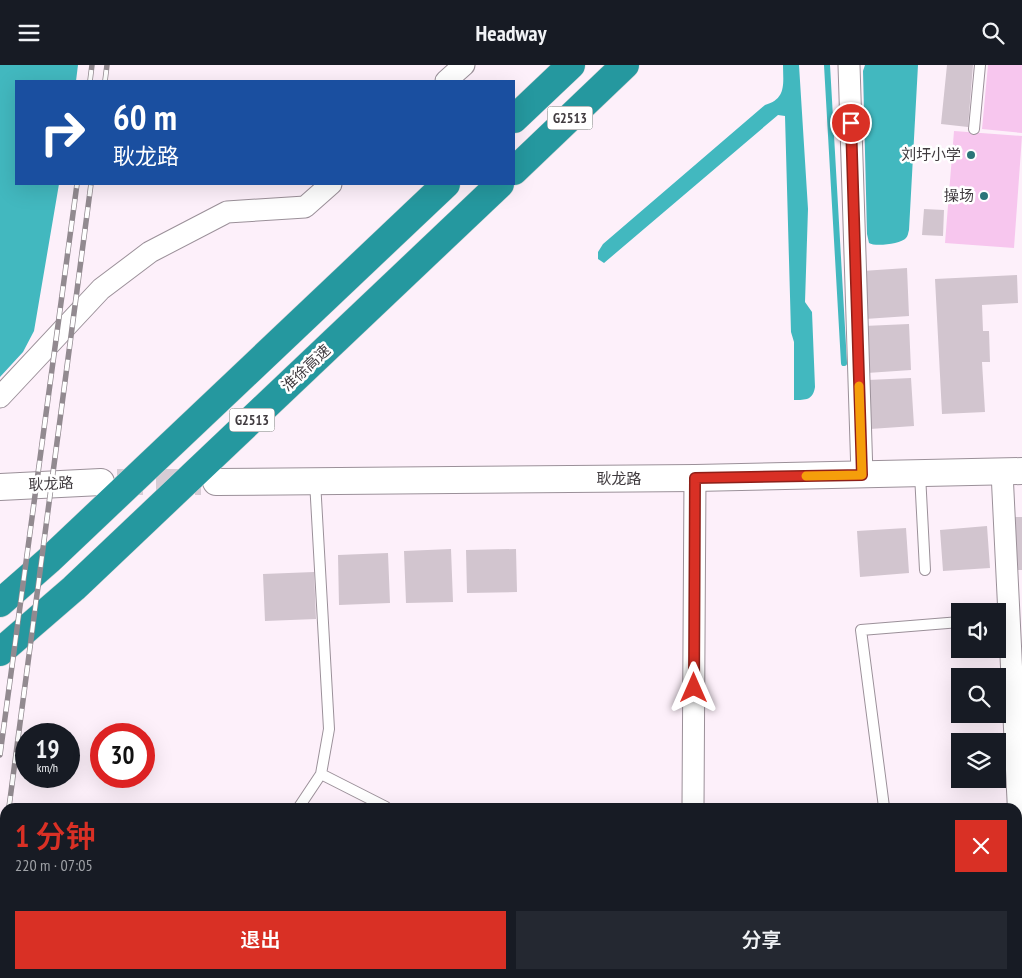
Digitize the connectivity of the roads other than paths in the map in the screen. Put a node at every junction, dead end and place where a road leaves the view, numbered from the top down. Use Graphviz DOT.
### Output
graph roads {
  1 [pos="464,65"];
  2 [pos="571,65"];
  3 [pos="625,65"];
  4 [pos="849,65"];
  5 [pos="980,65"];
  6 [pos="447,80"];
  7 [pos="515,118"];
  8 [pos="974,129"];
  9 [pos="515,170"];
  10 [pos="330,185"];
  11 [pos="445,185"];
  12 [pos="499,185"];
  13 [pos="0,397"];
  14 [pos="1012,471"];
  15 [pos="920,473"];
  16 [pos="862,475"];
  17 [pos="695,478"];
  18 [pos="216,481"];
  19 [pos="315,481"];
  20 [pos="101,482"];
  21 [pos="0,487"];
  22 [pos="925,571"];
  23 [pos="0,603"];
  24 [pos="1004,603"];
  25 [pos="951,623"];
  26 [pos="0,652"];
  27 [pos="1006,658"];
  28 [pos="321,774"];
  29 [pos="302,803"];
  30 [pos="378,803"];
  31 [pos="693,803"];
  32 [pos="884,803"];
  33 [pos="1016,803"];
  1 -- 6 [label="street"];
  2 -- 7 [label="highway, G2513"];
  3 -- 9 [label="highway, G2513"];
  4 -- 16 [label="street"];
  5 -- 8 [label="lane"];
  10 -- 13 [label="street"];
  11 -- 23 [label="highway, G2513"];
  12 -- 26 [label="highway, 淮徐高速 / G2513"];
  14 -- 15 [label="street, 耿龙路"];
  14 -- 24 [label="street"];
  15 -- 16 [label="street, 耿龙路"];
  15 -- 22 [label="lane"];
  16 -- 17 [label="street, 耿龙路"];
  17 -- 19 [label="street, 耿龙路"];
  17 -- 31 [label="street"];
  18 -- 19 [label="street, 耿龙路"];
  19 -- 28 [label="lane"];
  20 -- 21 [label="street, 耿龙路"];
  25 -- 32 [label="lane"];
  27 -- 33 [label="street"];
  28 -- 29 [label="lane"];
  28 -- 30 [label="lane"];
}
